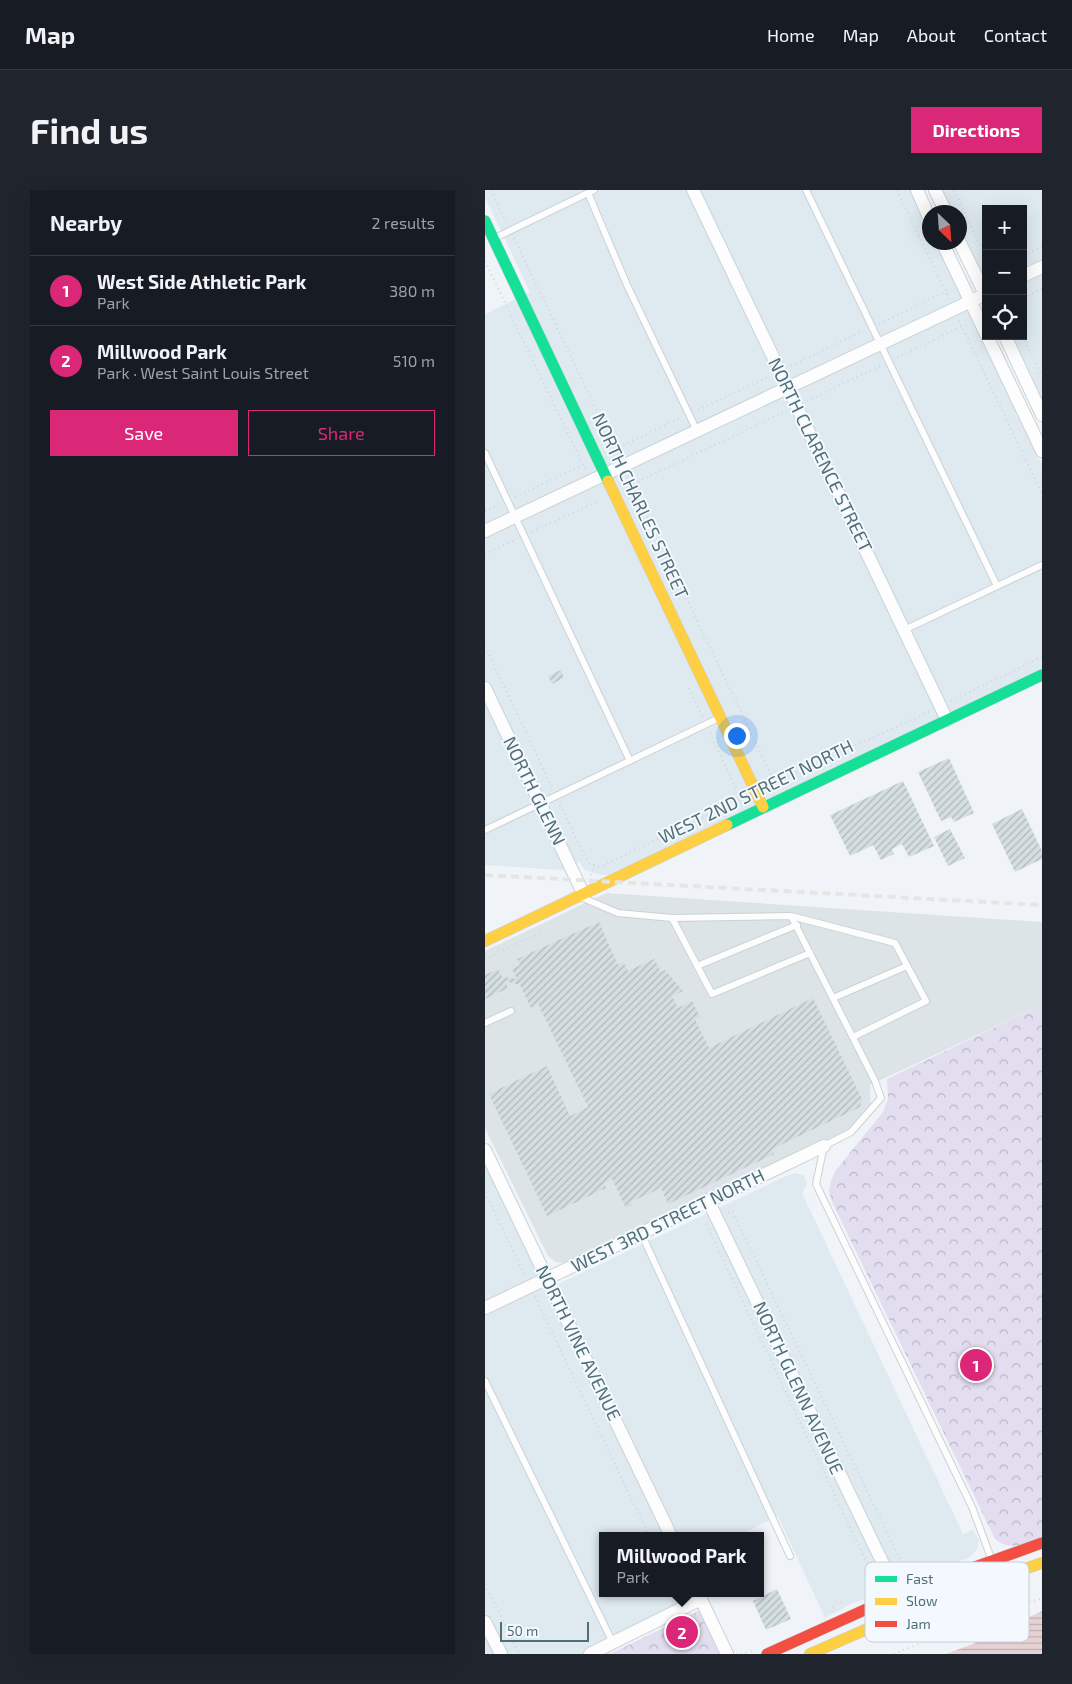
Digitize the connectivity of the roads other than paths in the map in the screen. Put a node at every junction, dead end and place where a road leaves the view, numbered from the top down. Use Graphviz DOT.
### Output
graph roads {
  1 [pos="693,190"];
  2 [pos="806,190"];
  3 [pos="917,190"];
  4 [pos="935,190"];
  5 [pos="591,192"];
  6 [pos="924,205"];
  7 [pos="942,205"];
  8 [pos="485,220"];
  9 [pos="493,238"];
  10 [pos="946,250"];
  11 [pos="964,250"];
  12 [pos="1042,267"];
  13 [pos="1027,274"];
  14 [pos="982,287"];
  15 [pos="982,297"];
  16 [pos="970,302"];
  17 [pos="982,327"];
  18 [pos="988,340"];
  19 [pos="1007,340"];
  20 [pos="880,344"];
  21 [pos="788,388"];
  22 [pos="1042,415"];
  23 [pos="697,431"];
  24 [pos="1042,451"];
  25 [pos="485,453"];
  26 [pos="605,474"];
  27 [pos="515,517"];
  28 [pos="485,532"];
  29 [pos="1042,564"];
  30 [pos="997,586"];
  31 [pos="904,630"];
  32 [pos="1042,675"];
  33 [pos="485,688"];
  34 [pos="720,717"];
  35 [pos="947,720"];
  36 [pos="630,760"];
  37 [pos="540,804"];
  38 [pos="763,807"];
  39 [pos="485,830"];
  40 [pos="580,894"];
  41 [pos="791,916"];
  42 [pos="672,918"];
  43 [pos="797,925"];
  44 [pos="485,941"];
  45 [pos="810,953"];
  46 [pos="697,966"];
  47 [pos="907,966"];
  48 [pos="833,998"];
  49 [pos="511,1011"];
  50 [pos="485,1024"];
  51 [pos="853,1037"];
  52 [pos="824,1146"];
  53 [pos="485,1150"];
  54 [pos="708,1200"];
  55 [pos="641,1233"];
  56 [pos="547,1279"];
  57 [pos="485,1308"];
  58 [pos="485,1381"];
  59 [pos="669,1532"];
  60 [pos="1042,1543"];
  61 [pos="790,1556"];
  62 [pos="991,1559"];
  63 [pos="882,1562"];
  64 [pos="983,1562"];
  65 [pos="1042,1563"];
  66 [pos="1029,1567"];
  67 [pos="698,1597"];
  68 [pos="700,1597"];
  69 [pos="865,1608"];
  70 [pos="485,1622"];
  71 [pos="865,1630"];
  72 [pos="613,1643"];
  73 [pos="501,1654"];
  74 [pos="590,1654"];
  75 [pos="727,1654"];
  76 [pos="767,1654"];
  77 [pos="810,1654"];
  1 -- 21 [label="street, NORTH CLARENCE STREET"];
  2 -- 20 [label="lane"];
  3 -- 6 [label="street"];
  4 -- 7 [label="street"];
  5 -- 9 [label="lane"];
  5 -- 23 [label="lane"];
  8 -- 9 [label="street, NORTH CHARLES STREET"];
  9 -- 26 [label="street, NORTH CHARLES STREET"];
  10 -- 16 [label="street"];
  11 -- 14 [label="street"];
  12 -- 13 [label="street"];
  15 -- 16 [label="street"];
  16 -- 17 [label="street"];
  16 -- 20 [label="street"];
  18 -- 24 [label="street"];
  19 -- 22 [label="street"];
  20 -- 21 [label="street"];
  20 -- 30 [label="lane"];
  21 -- 23 [label="street"];
  21 -- 31 [label="street, NORTH CLARENCE STREET"];
  23 -- 26 [label="street"];
  25 -- 27 [label="lane"];
  26 -- 27 [label="street"];
  26 -- 34 [label="street, NORTH CHARLES STREET"];
  27 -- 28 [label="street"];
  27 -- 36 [label="lane"];
  29 -- 30 [label="lane"];
  30 -- 31 [label="lane"];
  31 -- 35 [label="street, NORTH CLARENCE STREET"];
  32 -- 35 [label="street, WEST 2ND STREET NORTH"];
  33 -- 37 [label="street, NORTH GLENN"];
  34 -- 36 [label="lane"];
  34 -- 38 [label="street, NORTH CHARLES STREET"];
  35 -- 38 [label="street, WEST 2ND STREET NORTH"];
  36 -- 37 [label="lane"];
  37 -- 39 [label="lane"];
  37 -- 40 [label="street, NORTH GLENN"];
  38 -- 40 [label="street, WEST 2ND STREET NORTH"];
  40 -- 42 [label="lane"];
  40 -- 44 [label="street, WEST 2ND STREET NORTH"];
  41 -- 42 [label="lane"];
  41 -- 43 [label="lane"];
  41 -- 47 [label="lane"];
  42 -- 46 [label="lane"];
  43 -- 45 [label="lane"];
  43 -- 46 [label="lane"];
  45 -- 46 [label="lane"];
  45 -- 48 [label="lane"];
  47 -- 48 [label="lane"];
  47 -- 51 [label="lane"];
  48 -- 51 [label="lane"];
  49 -- 50 [label="lane"];
  51 -- 52 [label="lane"];
  52 -- 54 [label="street, WEST 3RD STREET NORTH"];
  52 -- 62 [label="lane"];
  53 -- 56 [label="street, NORTH VINE AVENUE"];
  54 -- 55 [label="street, WEST 3RD STREET NORTH"];
  54 -- 63 [label="street, NORTH GLENN AVENUE"];
  55 -- 56 [label="street, WEST 3RD STREET NORTH"];
  55 -- 61 [label="lane"];
  56 -- 57 [label="street, WEST 3RD STREET NORTH"];
  56 -- 59 [label="street, NORTH VINE AVENUE"];
  58 -- 72 [label="lane"];
  60 -- 62 [label="street"];
  62 -- 64 [label="street"];
  65 -- 66 [label="street"];
  67 -- 72 [label="street"];
  68 -- 75 [label="street"];
  69 -- 76 [label="street"];
  70 -- 73 [label="street"];
  71 -- 77 [label="street"];
  72 -- 74 [label="street"];
}
